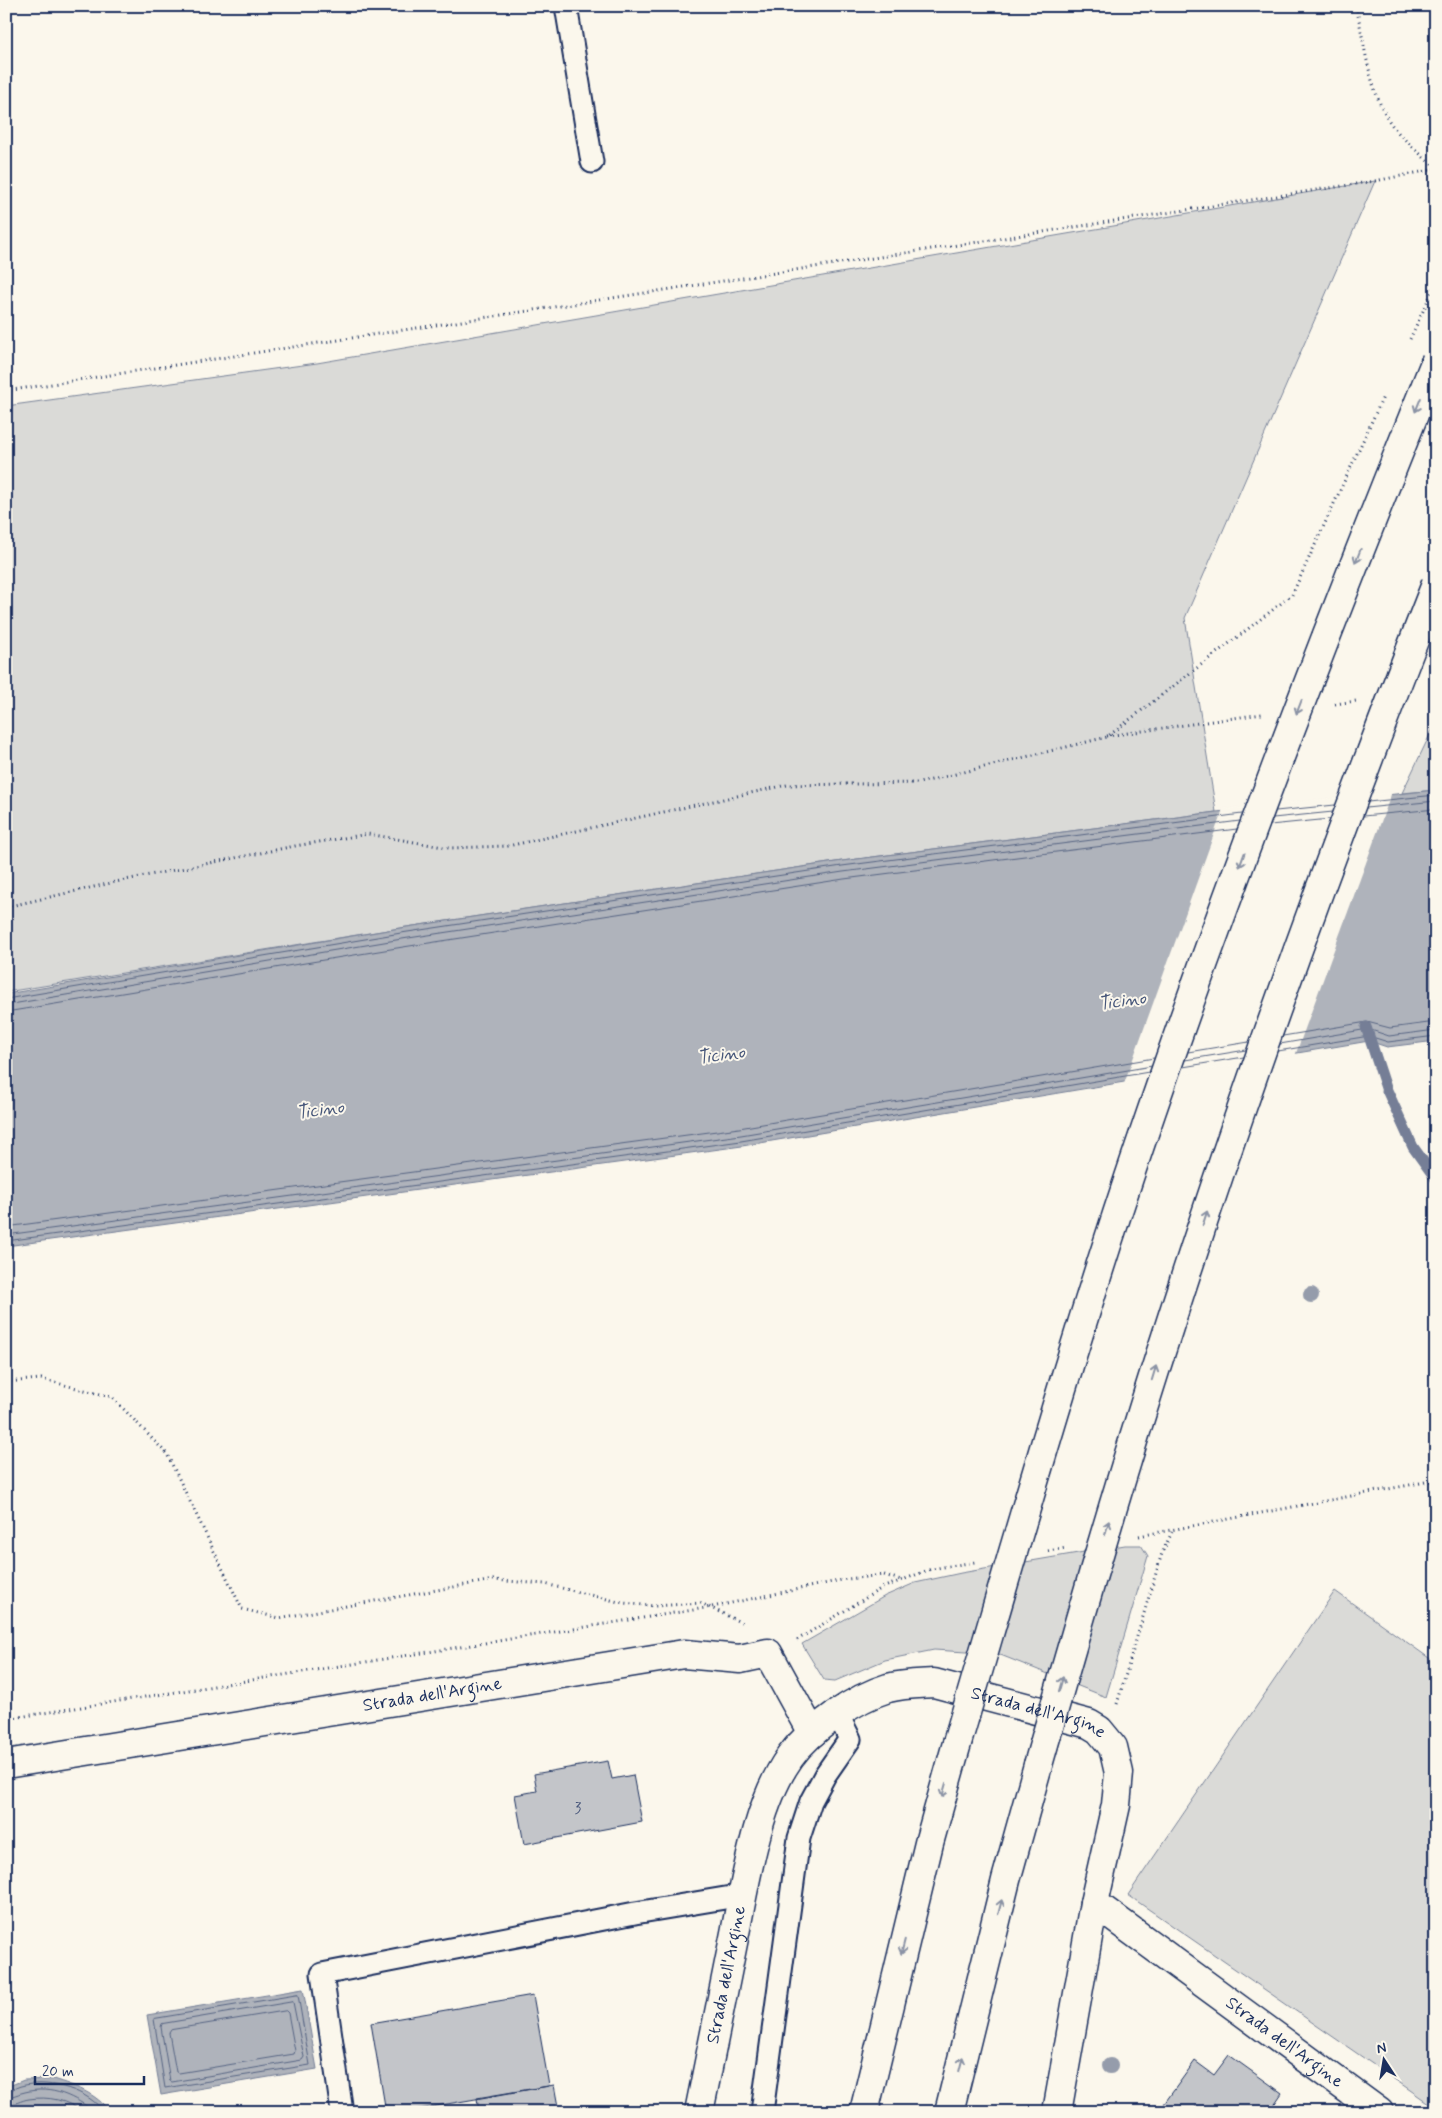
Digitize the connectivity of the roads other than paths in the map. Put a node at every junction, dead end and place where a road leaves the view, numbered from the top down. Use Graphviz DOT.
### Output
graph roads {
  1 [pos="566,6"];
  2 [pos="592,162"];
  3 [pos="1436,360"];
  4 [pos="1436,584"];
  5 [pos="838,1715"];
  6 [pos="812,1733"];
  7 [pos="6,1764"];
  8 [pos="743,1895"];
  9 [pos="1094,1902"];
  10 [pos="342,2112"];
  11 [pos="699,2112"];
  12 [pos="762,2112"];
  13 [pos="864,2112"];
  14 [pos="949,2112"];
  15 [pos="1056,2112"];
  16 [pos="1379,2112"];
  1 -- 2 [label="lane"];
  3 -- 13 [label="main road, one-way, bridge"];
  14 -- 4 [label="main road, one-way, bridge"];
  5 -- 6 [label="main road, Strada dell'Argine"];
  5 -- 9 [label="main road, Strada dell'Argine"];
  5 -- 12 [label="lane"];
  6 -- 7 [label="main road, Strada dell'Argine"];
  6 -- 8 [label="main road, Strada dell'Argine"];
  8 -- 10 [label="lane"];
  8 -- 11 [label="main road, Strada dell'Argine"];
  9 -- 15 [label="main road, Strada dell'Argine"];
  9 -- 16 [label="main road, Strada dell'Argine"];
}
